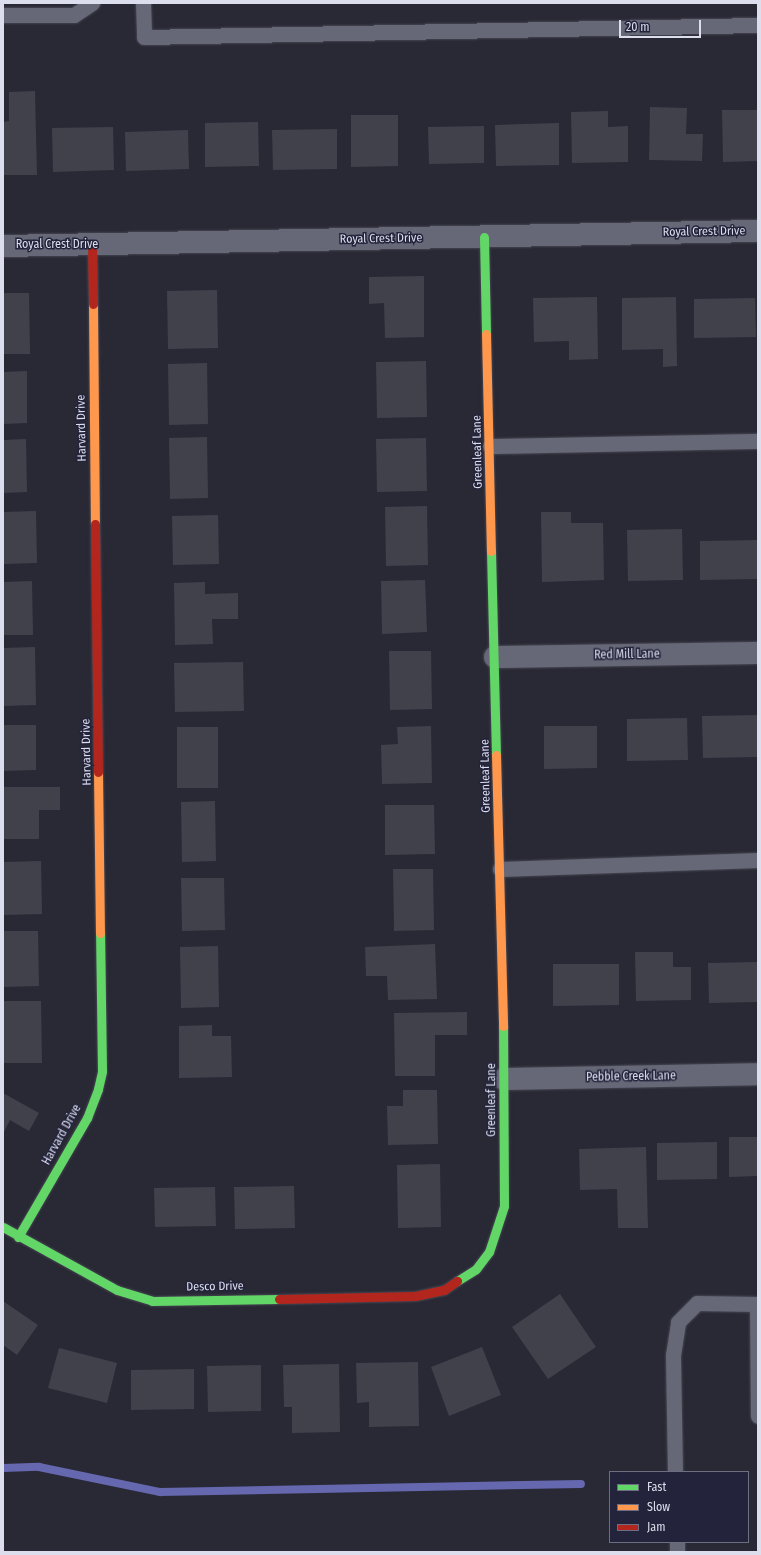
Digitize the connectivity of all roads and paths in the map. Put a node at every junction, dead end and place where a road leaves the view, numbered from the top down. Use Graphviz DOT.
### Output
graph roads {
  1 [pos="92,3"];
  2 [pos="144,3"];
  3 [pos="3,15"];
  4 [pos="758,25"];
  5 [pos="758,231"];
  6 [pos="484,237"];
  7 [pos="92,245"];
  8 [pos="3,246"];
  9 [pos="758,441"];
  10 [pos="490,446"];
  11 [pos="758,652"];
  12 [pos="495,657"];
  13 [pos="758,860"];
  14 [pos="500,869"];
  15 [pos="758,1074"];
  16 [pos="504,1079"];
  17 [pos="3,1228"];
  18 [pos="18,1237"];
  19 [pos="444,1290"];
  20 [pos="758,1304"];
  21 [pos="758,1416"];
  22 [pos="675,1471"];
  1 -- 3 [label="lane"];
  2 -- 4 [label="lane"];
  5 -- 6 [label="street, Royal Crest Drive"];
  6 -- 7 [label="street, Royal Crest Drive"];
  6 -- 10 [label="street, Greenleaf Lane"];
  7 -- 8 [label="street, Royal Crest Drive"];
  7 -- 18 [label="street, Harvard Drive"];
  9 -- 10 [label="lane"];
  10 -- 12 [label="street, Greenleaf Lane"];
  11 -- 12 [label="street, Red Mill Lane"];
  12 -- 14 [label="street, Greenleaf Lane"];
  13 -- 14 [label="lane"];
  14 -- 16 [label="street, Greenleaf Lane"];
  15 -- 16 [label="street, Pebble Creek Lane"];
  16 -- 19 [label="street, Greenleaf Lane"];
  17 -- 18 [label="street, Desco Drive"];
  18 -- 19 [label="street, Desco Drive"];
  20 -- 21 [label="lane"];
  20 -- 22 [label="lane"];
}
